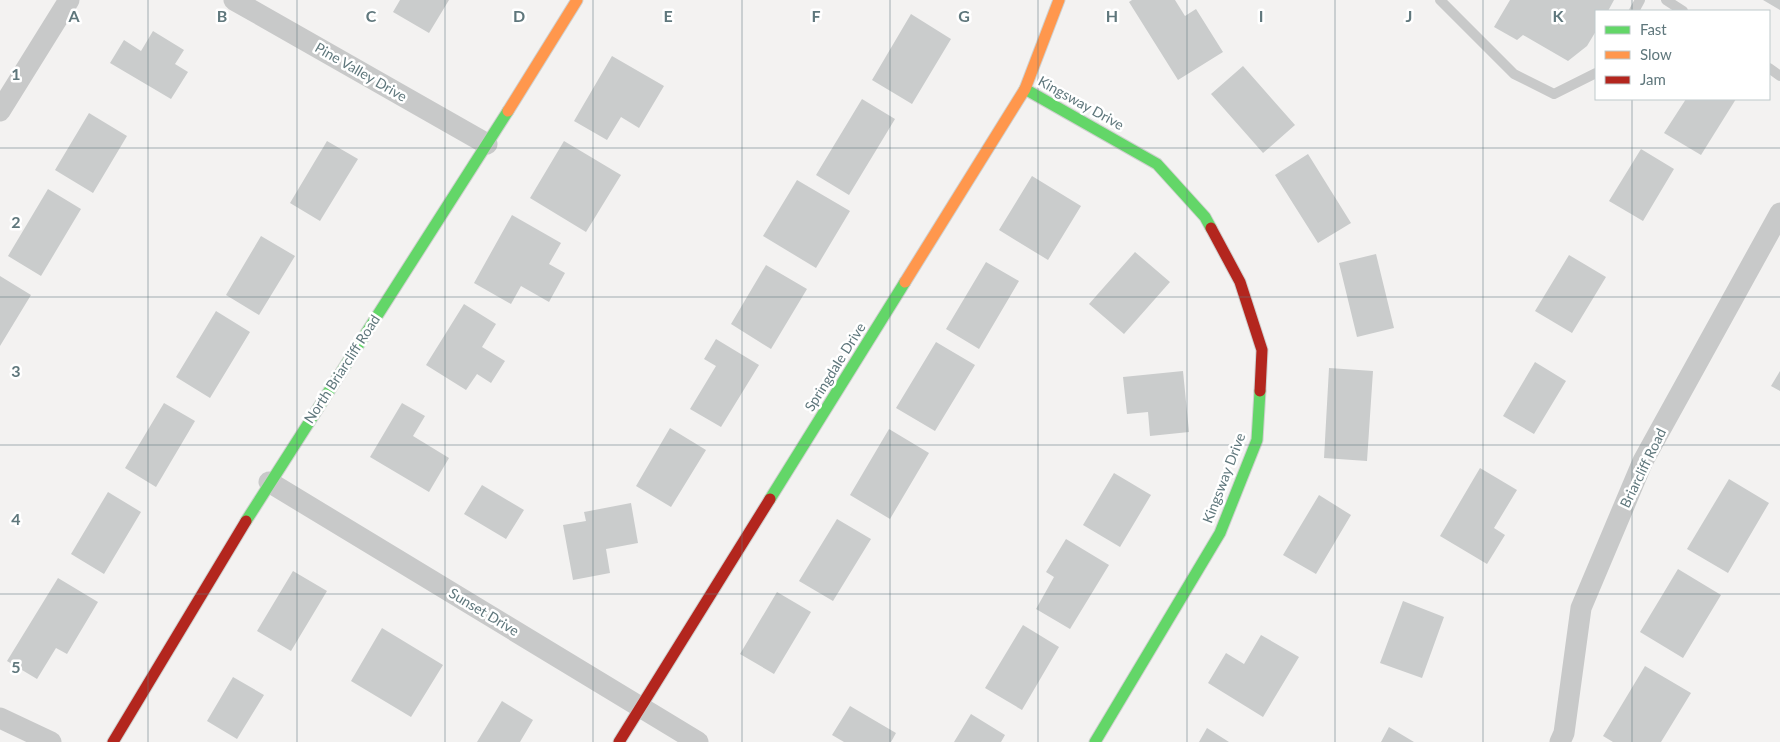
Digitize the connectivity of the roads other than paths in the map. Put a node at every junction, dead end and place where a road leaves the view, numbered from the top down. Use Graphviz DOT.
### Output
graph roads {
  1 [pos="69,0"];
  2 [pos="234,0"];
  3 [pos="577,0"];
  4 [pos="1059,0"];
  5 [pos="1440,0"];
  6 [pos="1666,0"];
  7 [pos="1681,10"];
  8 [pos="1595,73"];
  9 [pos="1025,89"];
  10 [pos="0,111"];
  11 [pos="487,144"];
  12 [pos="1780,214"];
  13 [pos="269,482"];
  14 [pos="642,707"];
  15 [pos="0,718"];
  16 [pos="51,742"];
  17 [pos="113,742"];
  18 [pos="619,742"];
  19 [pos="698,742"];
  20 [pos="1096,742"];
  21 [pos="1560,742"];
  1 -- 10 [label="street"];
  2 -- 11 [label="street, Pine Valley Drive"];
  3 -- 11 [label="street, North Briarcliff Road"];
  4 -- 9 [label="street, Springdale Drive"];
  5 -- 8 [label="lane"];
  6 -- 7 [label="lane"];
  9 -- 14 [label="street, Springdale Drive"];
  9 -- 20 [label="street, Kingsway Drive"];
  11 -- 13 [label="street, North Briarcliff Road"];
  12 -- 21 [label="street, Briarcliff Road"];
  13 -- 14 [label="street, Sunset Drive"];
  13 -- 17 [label="street, North Briarcliff Road"];
  14 -- 18 [label="street, Springdale Drive"];
  14 -- 19 [label="street, Sunset Drive"];
  15 -- 16 [label="street"];
}
